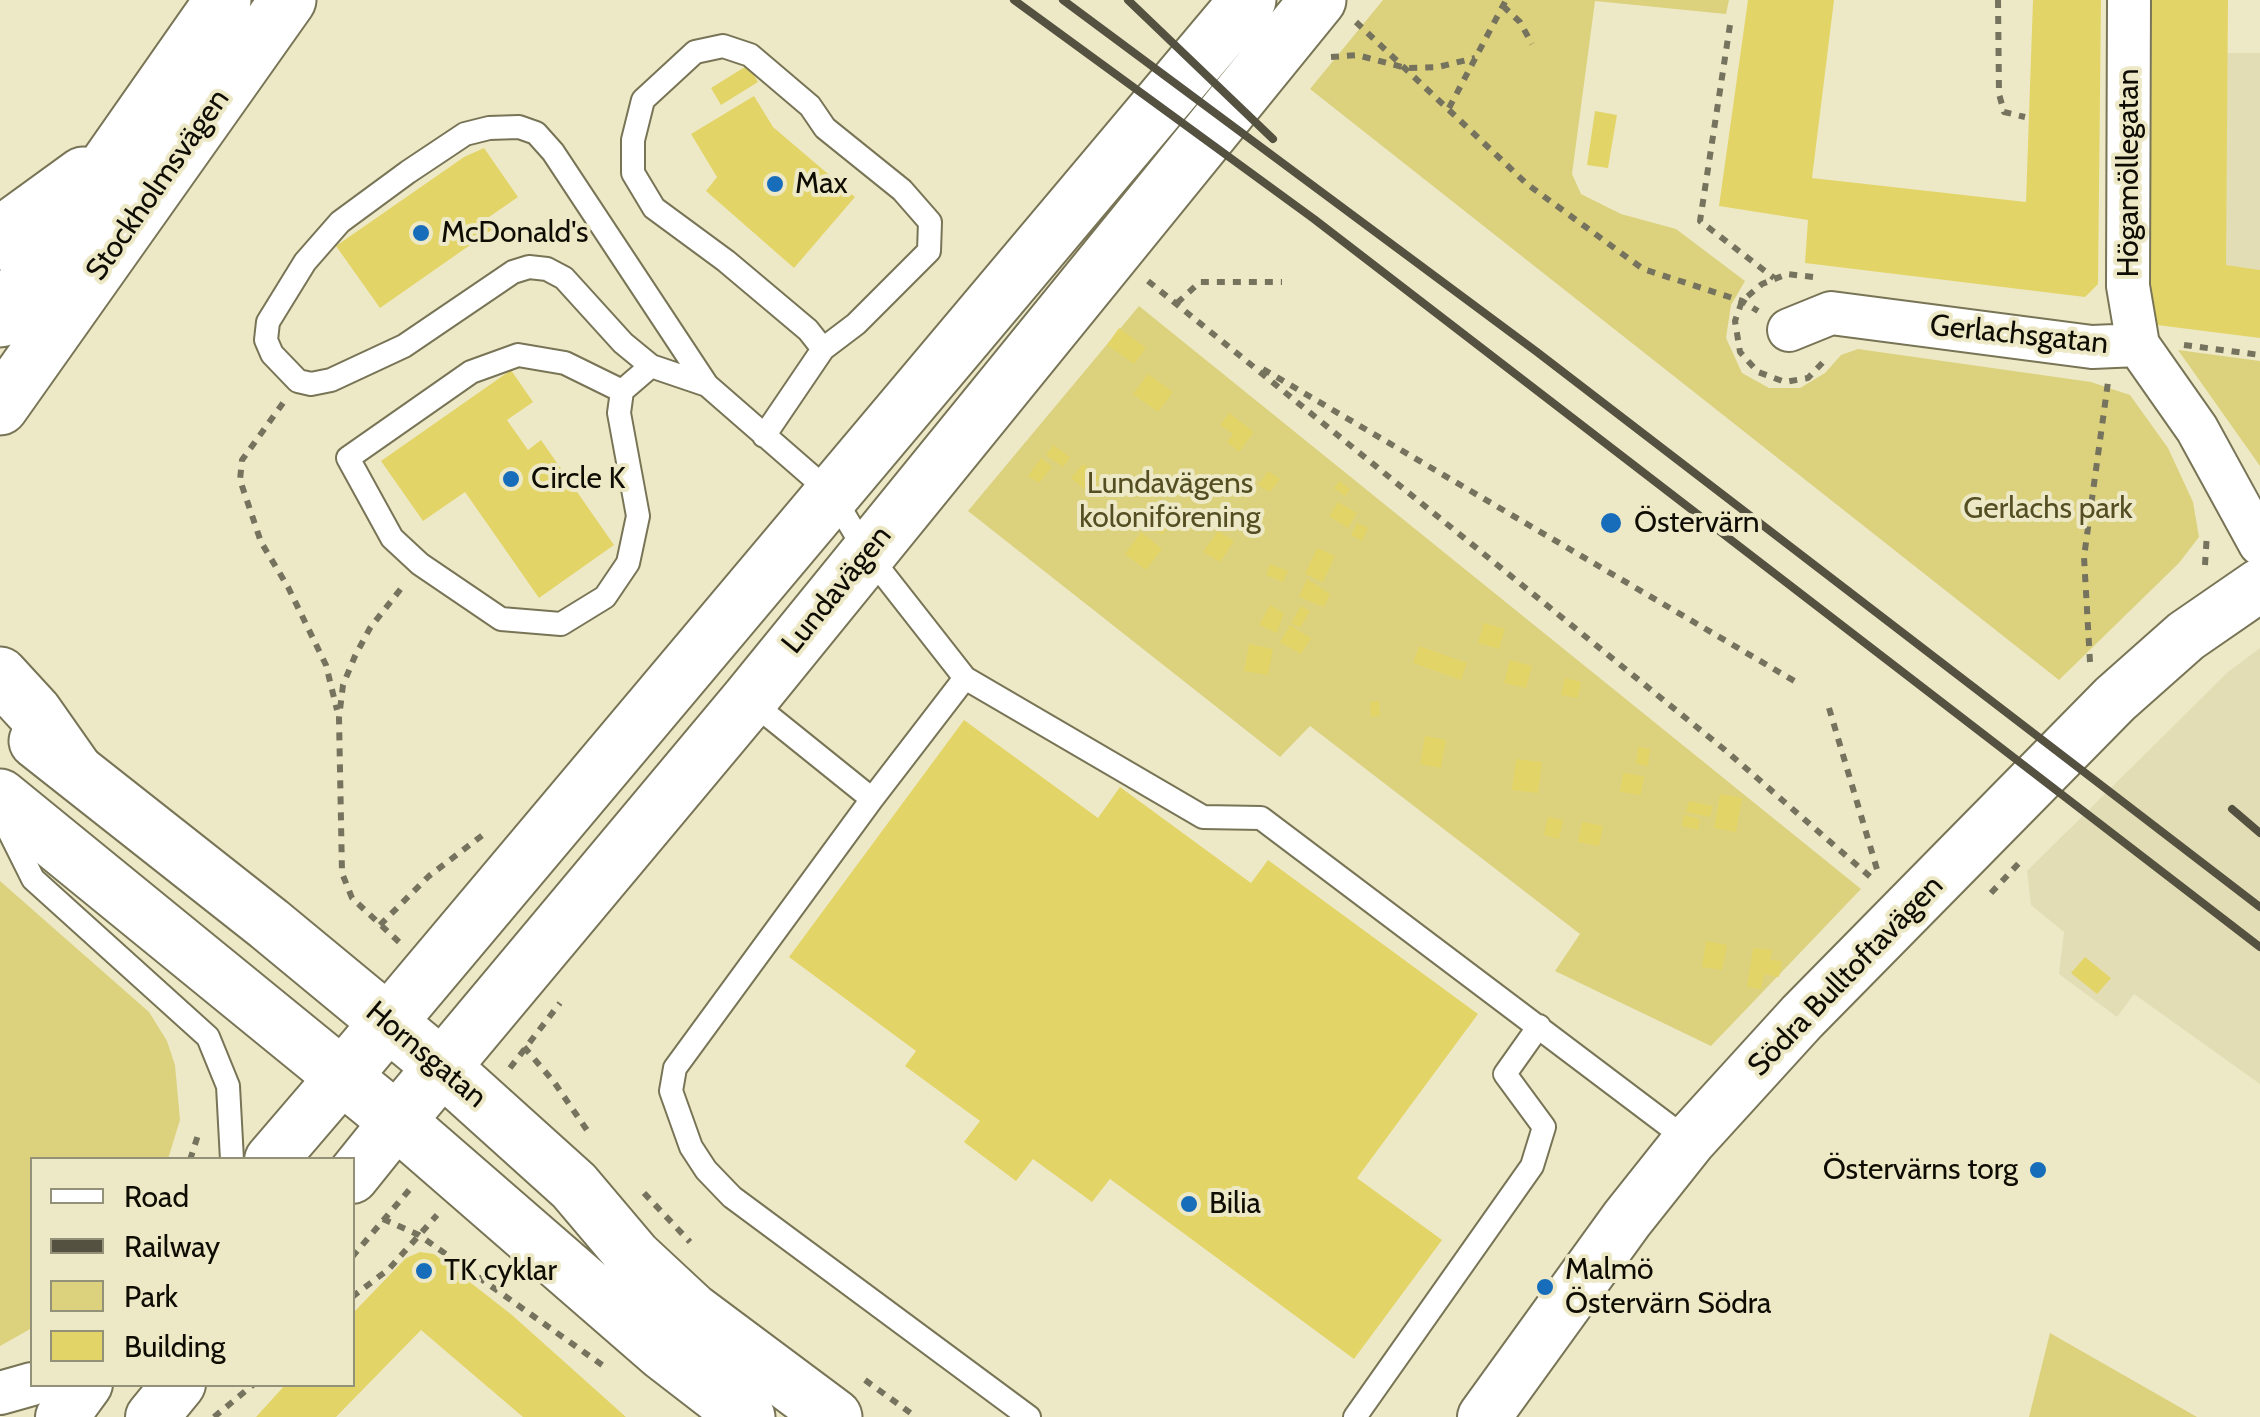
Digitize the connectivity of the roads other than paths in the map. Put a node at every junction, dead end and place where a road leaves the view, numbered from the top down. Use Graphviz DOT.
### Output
graph roads {
  1 [pos="223,0"];
  2 [pos="288,0"];
  3 [pos="1248,0"];
  4 [pos="2129,0"];
  5 [pos="1333,7"];
  6 [pos="122,147"];
  7 [pos="0,242"];
  8 [pos="0,318"];
  9 [pos="1789,330"];
  10 [pos="2138,345"];
  11 [pos="823,349"];
  12 [pos="651,366"];
  13 [pos="707,385"];
  14 [pos="14,388"];
  15 [pos="622,391"];
  16 [pos="0,418"];
  17 [pos="764,436"];
  18 [pos="831,493"];
  19 [pos="2260,544"];
  20 [pos="867,552"];
  21 [pos="2260,585"];
  22 [pos="0,675"];
  23 [pos="966,678"];
  24 [pos="749,700"];
  25 [pos="0,714"];
  26 [pos="74,769"];
  27 [pos="0,797"];
  28 [pos="872,799"];
  29 [pos="0,813"];
  30 [pos="388,1022"];
  31 [pos="1539,1026"];
  32 [pos="442,1067"];
  33 [pos="343,1076"];
  34 [pos="397,1122"];
  35 [pos="1690,1141"];
  36 [pos="232,1157"];
  37 [pos="274,1157"];
  38 [pos="355,1173"];
  39 [pos="30,1385"];
  40 [pos="84,1387"];
  41 [pos="177,1387"];
  42 [pos="0,1393"];
  43 [pos="843,1394"];
  44 [pos="62,1417"];
  45 [pos="152,1417"];
  46 [pos="746,1417"];
  47 [pos="1028,1417"];
  48 [pos="1355,1417"];
  49 [pos="1484,1417"];
  1 -- 6 [label="main road, Stockholmsvägen"];
  2 -- 14 [label="main road, Stockholmsvägen"];
  3 -- 18 [label="main road"];
  4 -- 10 [label="street, Högamöllegatan"];
  5 -- 20 [label="main road, Lundavägen"];
  6 -- 7 [label="main road, Stockholmsvägen"];
  6 -- 8 [label="main road, Stockholmsvägen"];
  9 -- 10 [label="street, Gerlachsgatan"];
  10 -- 19 [label="street, Gerlachsgatan"];
  11 -- 11 [label="lane"];
  11 -- 17 [label="lane"];
  12 -- 13 [label="lane"];
  12 -- 13 [label="lane"];
  12 -- 15 [label="lane"];
  13 -- 17 [label="lane"];
  14 -- 16 [label="main road, Stockholmsvägen"];
  15 -- 15 [label="lane"];
  17 -- 18 [label="lane"];
  18 -- 20 [label="lane"];
  18 -- 30 [label="main road"];
  20 -- 23 [label="lane"];
  20 -- 24 [label="main road, Lundavägen"];
  21 -- 35 [label="street, Södra Bulltoftavägen"];
  22 -- 26 [label="main road"];
  23 -- 28 [label="lane"];
  23 -- 31 [label="lane"];
  24 -- 28 [label="lane"];
  24 -- 32 [label="main road, Lundavägen"];
  25 -- 26 [label="main road, Hornsgatan"];
  26 -- 30 [label="main road, Hornsgatan"];
  27 -- 33 [label="main road"];
  28 -- 47 [label="lane"];
  29 -- 36 [label="lane"];
  30 -- 32 [label="main road, Hornsgatan"];
  30 -- 33 [label="main road"];
  31 -- 35 [label="lane"];
  31 -- 48 [label="lane"];
  32 -- 34 [label="main road, Lundavägen"];
  32 -- 43 [label="main road, Hornsgatan"];
  33 -- 34 [label="main road"];
  33 -- 37 [label="street"];
  34 -- 38 [label="street, Lundavägen"];
  34 -- 46 [label="main road"];
  35 -- 49 [label="street, Södra Bulltoftavägen"];
  39 -- 42 [label="street"];
  40 -- 44 [label="street"];
  41 -- 45 [label="street"];
}
